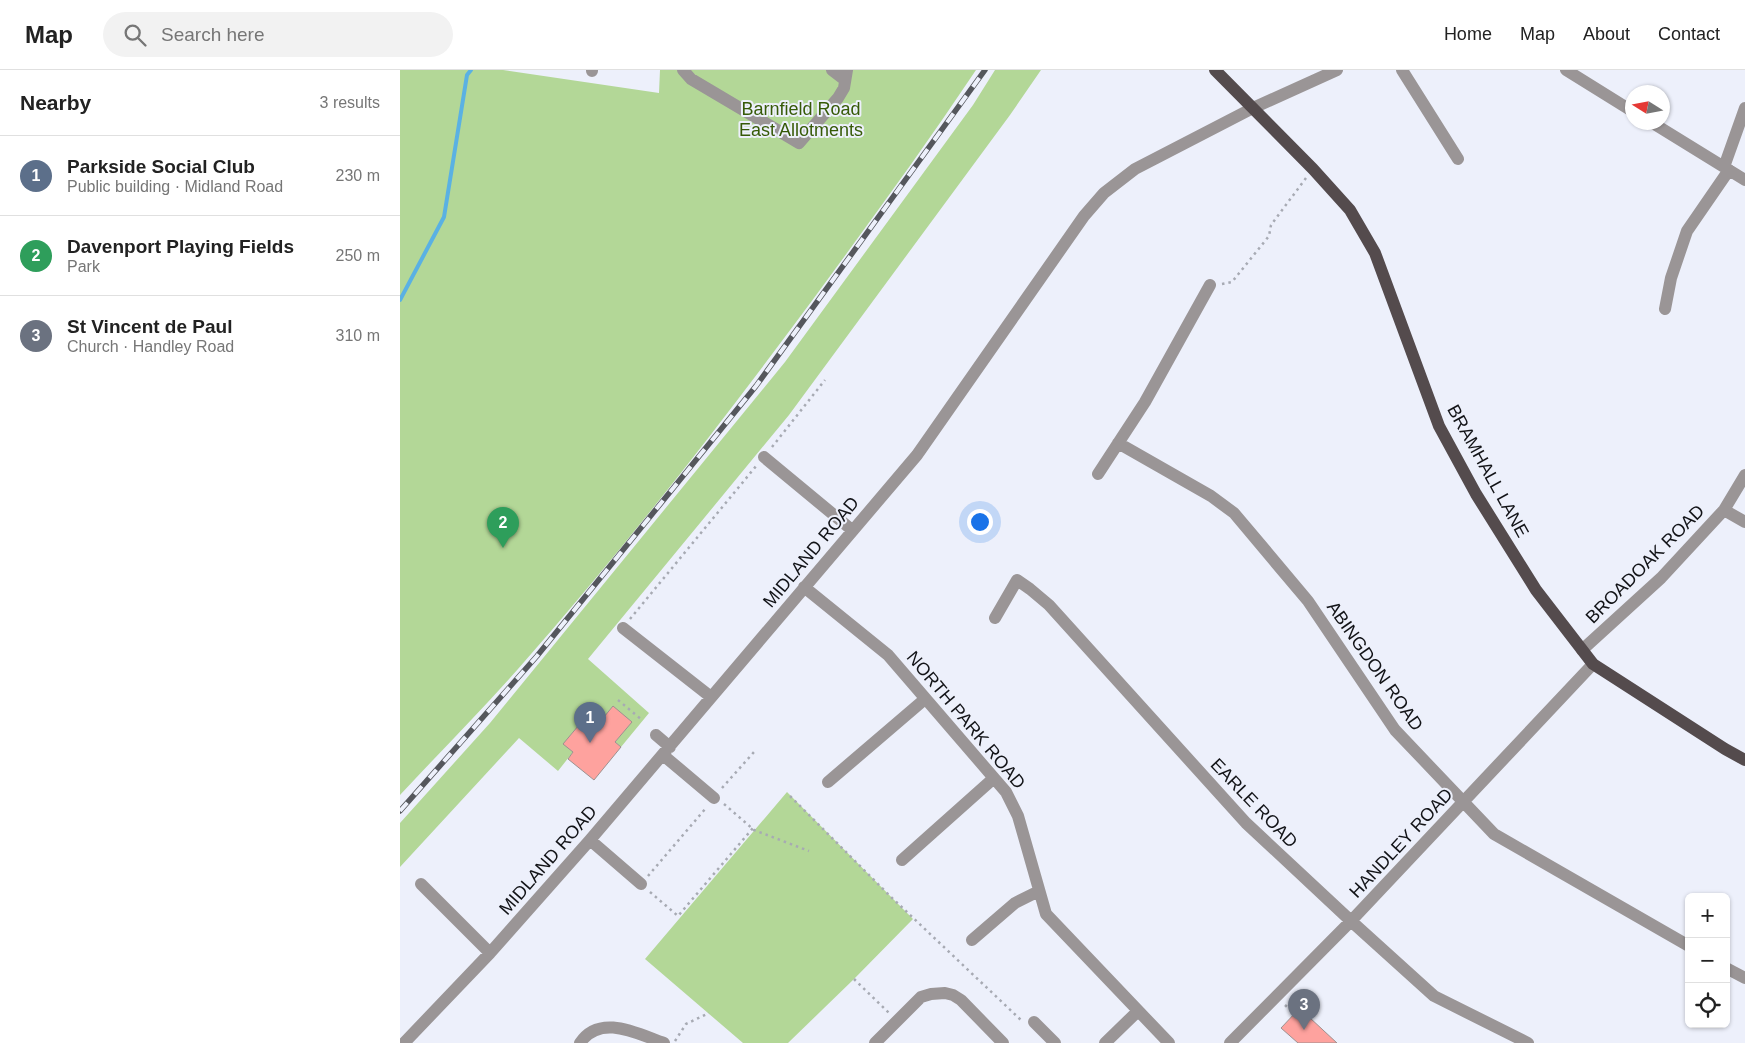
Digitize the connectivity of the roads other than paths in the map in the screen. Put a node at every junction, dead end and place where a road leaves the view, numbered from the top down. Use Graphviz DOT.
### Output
graph roads {
  1 [pos="683,70"];
  2 [pos="832,70"];
  3 [pos="1215,70"];
  4 [pos="1337,70"];
  5 [pos="1402,70"];
  6 [pos="1566,70"];
  7 [pos="846,75"];
  8 [pos="1625,107"];
  9 [pos="1253,108"];
  10 [pos="1745,108"];
  11 [pos="1664,130"];
  12 [pos="1458,159"];
  13 [pos="1726,169"];
  14 [pos="1745,180"];
  15 [pos="1210,286"];
  16 [pos="1664,309"];
  17 [pos="1118,443"];
  18 [pos="764,457"];
  19 [pos="1098,474"];
  20 [pos="1745,475"];
  21 [pos="1724,510"];
  22 [pos="1745,522"];
  23 [pos="852,530"];
  24 [pos="804,587"];
  25 [pos="995,618"];
  26 [pos="623,628"];
  27 [pos="1582,650"];
  28 [pos="1593,664"];
  29 [pos="712,698"];
  30 [pos="925,699"];
  31 [pos="656,735"];
  32 [pos="666,751"];
  33 [pos="1745,760"];
  34 [pos="994,778"];
  35 [pos="828,782"];
  36 [pos="715,797"];
  37 [pos="1463,803"];
  38 [pos="590,840"];
  39 [pos="902,860"];
  40 [pos="421,884"];
  41 [pos="641,884"];
  42 [pos="1039,892"];
  43 [pos="1351,921"];
  44 [pos="972,940"];
  45 [pos="1685,944"];
  46 [pos="490,952"];
  47 [pos="1730,970"];
  48 [pos="1745,978"];
  49 [pos="1138,1011"];
  50 [pos="1034,1022"];
  51 [pos="404,1043"];
  52 [pos="580,1043"];
  53 [pos="664,1043"];
  54 [pos="874,1043"];
  55 [pos="1003,1043"];
  56 [pos="1055,1043"];
  57 [pos="1106,1043"];
  58 [pos="1169,1043"];
  59 [pos="1230,1043"];
  60 [pos="1528,1043"];
  1 -- 7 [label="street"];
  2 -- 7 [label="street"];
  3 -- 9 [label="main road, BRAMHALL LANE"];
  4 -- 9 [label="street, MIDLAND ROAD"];
  5 -- 12 [label="street"];
  6 -- 8 [label="street"];
  9 -- 23 [label="street, MIDLAND ROAD"];
  9 -- 27 [label="main road, BRAMHALL LANE"];
  10 -- 13 [label="street"];
  11 -- 13 [label="street"];
  13 -- 14 [label="street"];
  13 -- 16 [label="street"];
  15 -- 17 [label="street"];
  17 -- 19 [label="street"];
  17 -- 37 [label="street, ABINGDON ROAD"];
  18 -- 23 [label="street"];
  20 -- 21 [label="street, BROADOAK ROAD"];
  21 -- 22 [label="street"];
  21 -- 27 [label="street, BROADOAK ROAD"];
  23 -- 24 [label="street, MIDLAND ROAD"];
  24 -- 29 [label="street, MIDLAND ROAD"];
  24 -- 30 [label="street, NORTH PARK ROAD"];
  25 -- 43 [label="street, EARLE ROAD"];
  26 -- 29 [label="street"];
  27 -- 28 [label="main road, BRAMHALL LANE"];
  28 -- 33 [label="main road, BRAMHALL LANE"];
  28 -- 37 [label="street, HANDLEY ROAD"];
  29 -- 32 [label="street, MIDLAND ROAD"];
  30 -- 34 [label="street, NORTH PARK ROAD"];
  30 -- 35 [label="street"];
  31 -- 32 [label="street"];
  32 -- 36 [label="street"];
  32 -- 38 [label="street, MIDLAND ROAD"];
  34 -- 39 [label="street"];
  34 -- 42 [label="street, NORTH PARK ROAD"];
  37 -- 43 [label="street, HANDLEY ROAD"];
  37 -- 45 [label="street, ABINGDON ROAD"];
  38 -- 41 [label="street"];
  38 -- 46 [label="street, MIDLAND ROAD"];
  40 -- 46 [label="street"];
  42 -- 44 [label="street"];
  42 -- 49 [label="street, NORTH PARK ROAD"];
  43 -- 59 [label="street, HANDLEY ROAD"];
  43 -- 60 [label="street, EARLE ROAD"];
  46 -- 51 [label="street, MIDLAND ROAD"];
  47 -- 48 [label="street"];
  49 -- 57 [label="street"];
  49 -- 58 [label="street, NORTH PARK ROAD"];
  50 -- 56 [label="street"];
  52 -- 53 [label="street"];
  54 -- 55 [label="street"];
}
